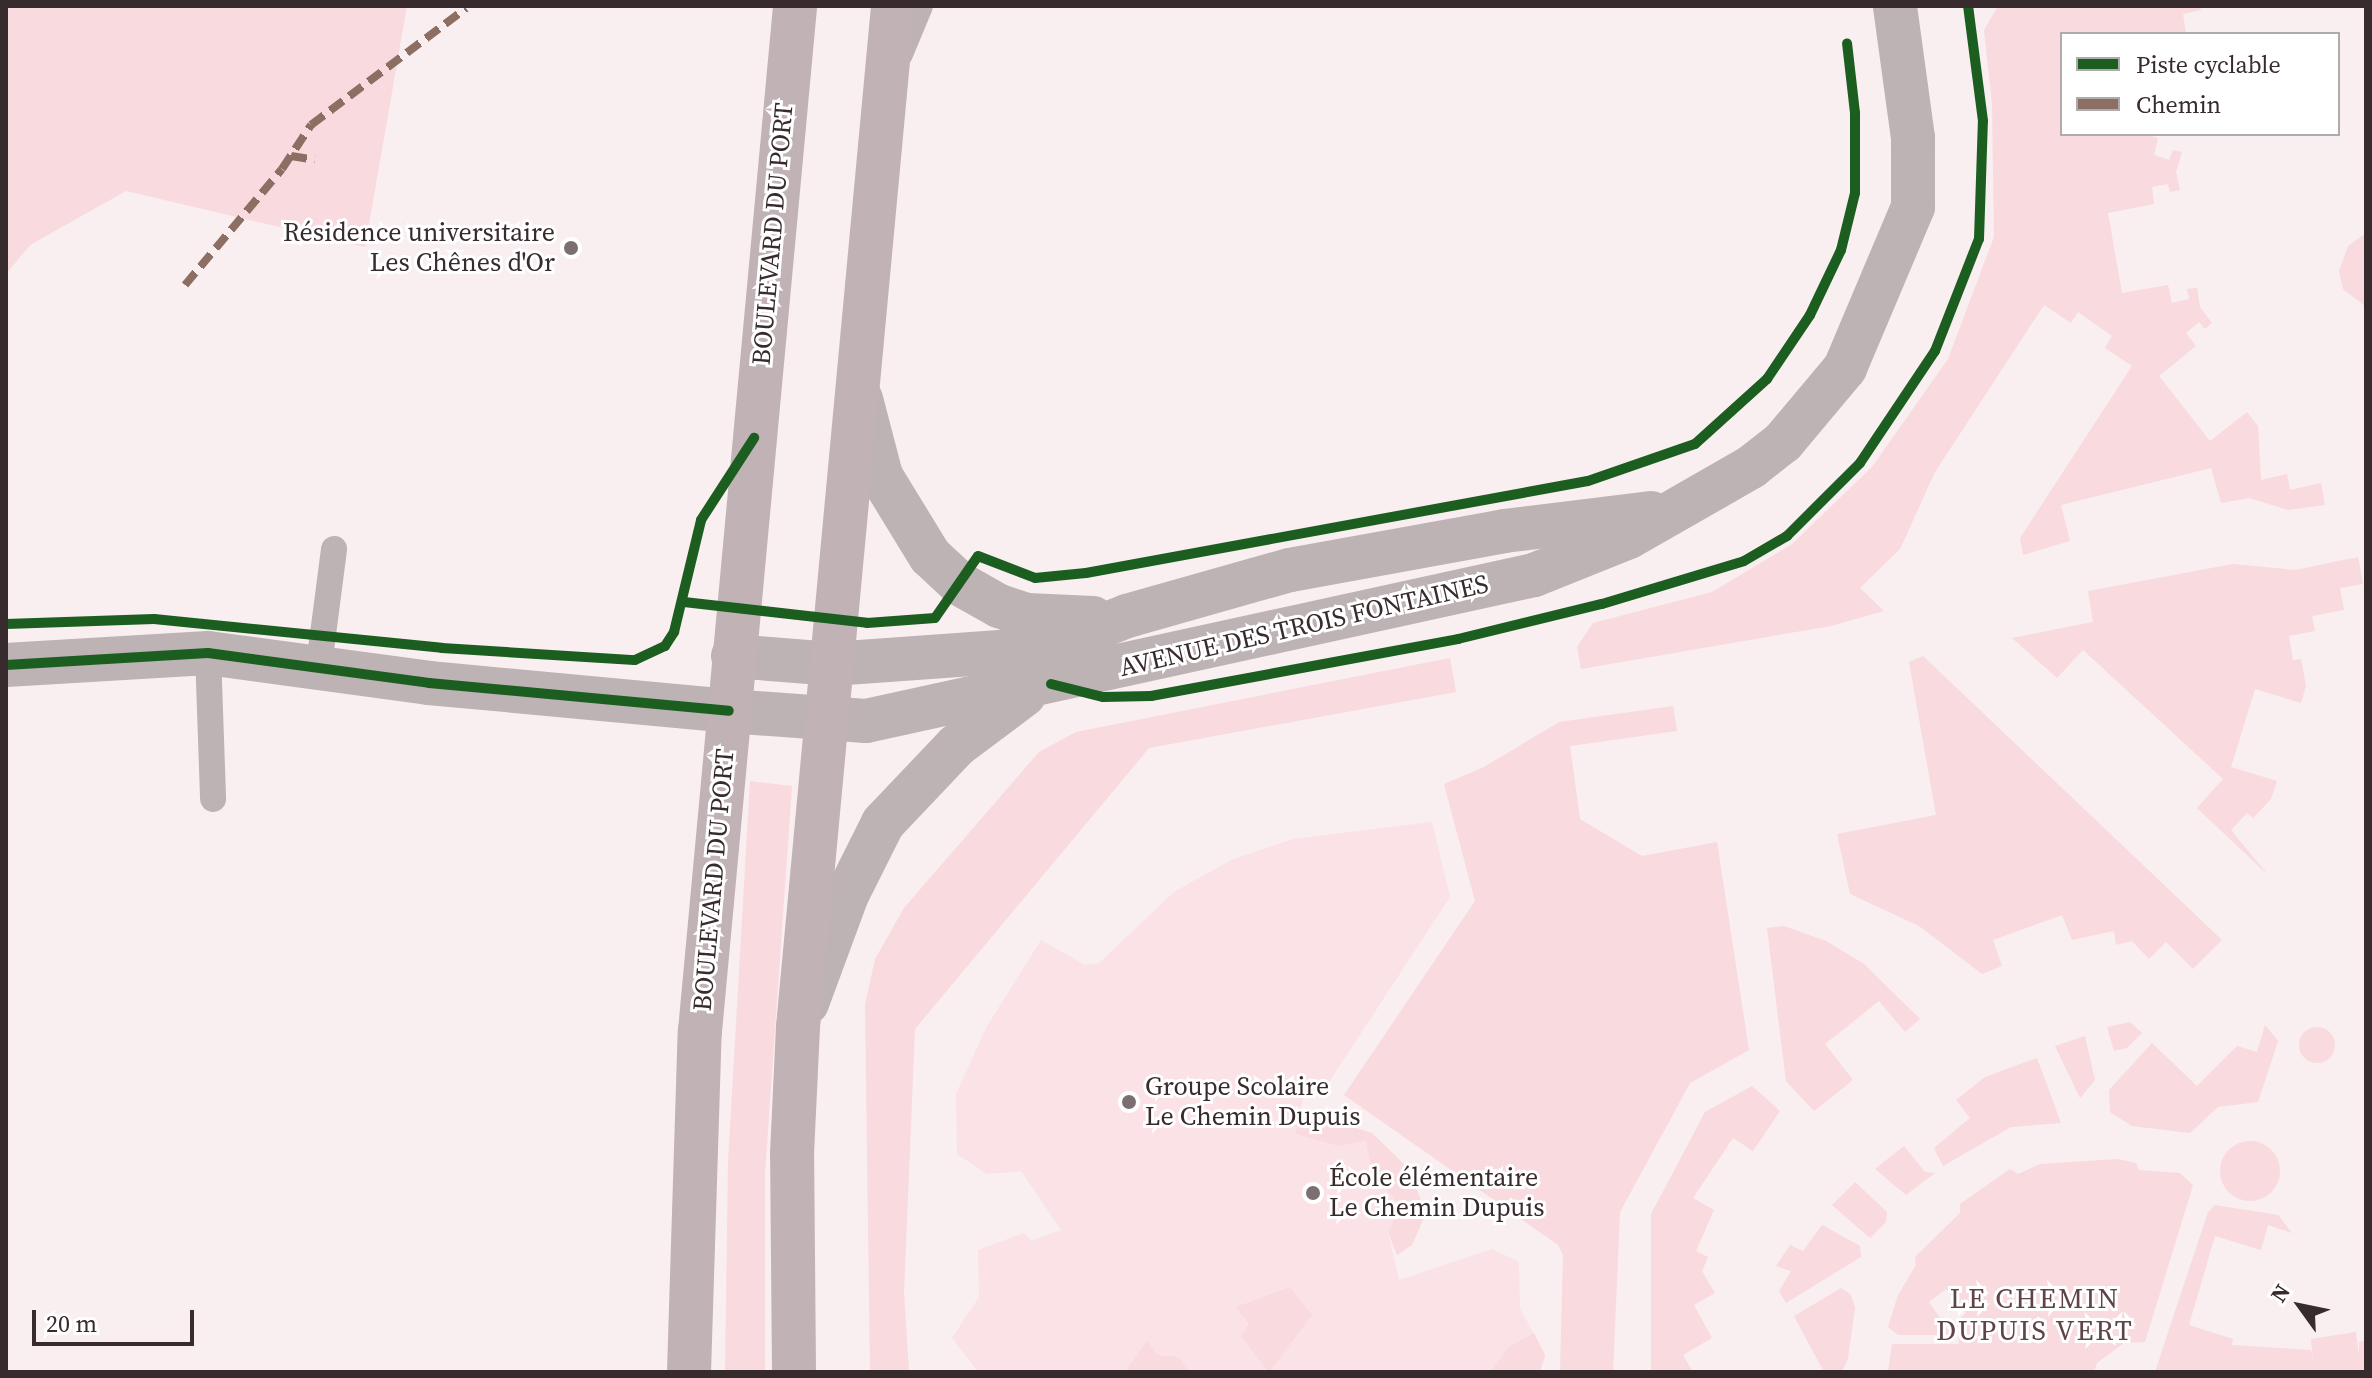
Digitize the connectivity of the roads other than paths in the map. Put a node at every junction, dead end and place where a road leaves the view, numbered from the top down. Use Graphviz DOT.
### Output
graph roads {
  1 [pos="795,6"];
  2 [pos="893,6"];
  3 [pos="920,6"];
  4 [pos="1895,6"];
  5 [pos="886,86"];
  6 [pos="859,379"];
  7 [pos="1677,509"];
  8 [pos="334,549"];
  9 [pos="1127,616"];
  10 [pos="208,653"];
  11 [pos="733,656"];
  12 [pos="832,664"];
  13 [pos="6,665"];
  14 [pos="319,665"];
  15 [pos="1036,687"];
  16 [pos="729,711"];
  17 [pos="826,721"];
  18 [pos="213,799"];
  19 [pos="798,1027"];
  20 [pos="689,1372"];
  21 [pos="794,1372"];
  1 -- 11 [label="main road, BOULEVARD DU PORT"];
  2 -- 5 [label="main road"];
  3 -- 5 [label="lane"];
  4 -- 7 [label="street, AVENUE DES TROIS FONTAINES"];
  5 -- 6 [label="main road"];
  6 -- 9 [label="street"];
  6 -- 12 [label="main road"];
  7 -- 9 [label="street, AVENUE DES TROIS FONTAINES"];
  7 -- 15 [label="street, AVENUE DES TROIS FONTAINES"];
  8 -- 14 [label="lane"];
  9 -- 12 [label="street, AVENUE DES TROIS FONTAINES"];
  10 -- 13 [label="street, AVENUE DES TROIS FONTAINES"];
  10 -- 14 [label="street, AVENUE DES TROIS FONTAINES"];
  10 -- 18 [label="lane"];
  11 -- 12 [label="street, AVENUE DES TROIS FONTAINES"];
  11 -- 16 [label="main road, BOULEVARD DU PORT"];
  12 -- 17 [label="main road"];
  14 -- 16 [label="street, AVENUE DES TROIS FONTAINES"];
  15 -- 17 [label="street, AVENUE DES TROIS FONTAINES"];
  15 -- 19 [label="street"];
  16 -- 17 [label="street, AVENUE DES TROIS FONTAINES"];
  16 -- 20 [label="main road, BOULEVARD DU PORT"];
  17 -- 19 [label="main road"];
  19 -- 21 [label="main road"];
}
